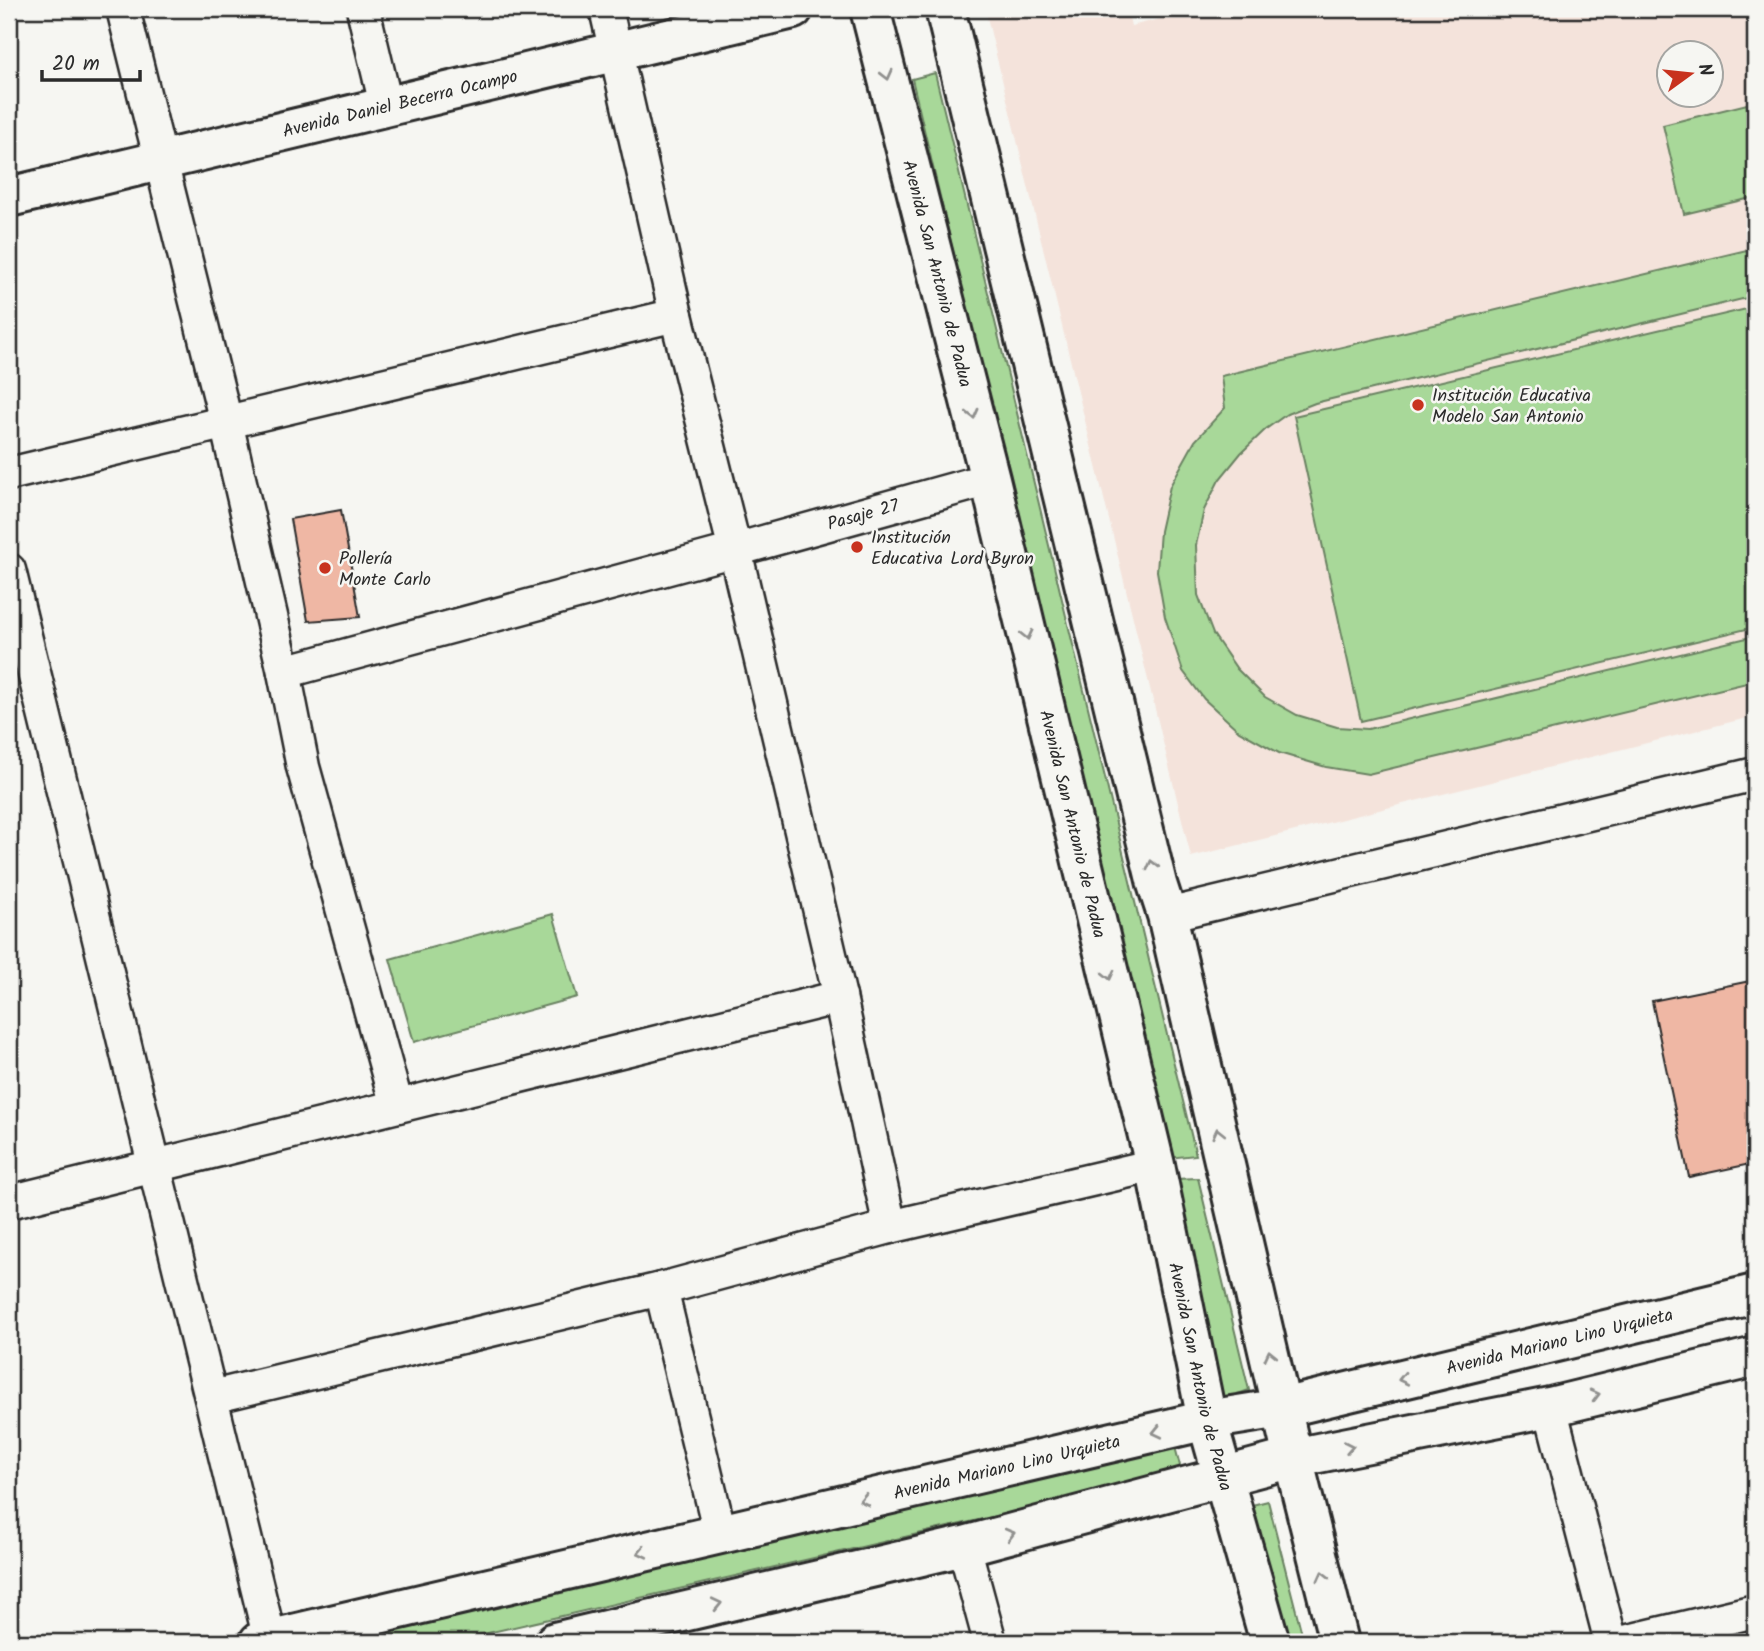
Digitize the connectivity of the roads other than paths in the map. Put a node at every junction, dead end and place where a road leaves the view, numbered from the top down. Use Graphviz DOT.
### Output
graph roads {
  1 [pos="122,9"];
  2 [pos="363,9"];
  3 [pos="606,9"];
  4 [pos="793,9"];
  5 [pos="870,9"];
  6 [pos="945,9"];
  7 [pos="616,50"];
  8 [pos="386,105"];
  9 [pos="159,159"];
  10 [pos="9,197"];
  11 [pos="676,315"];
  12 [pos="226,422"];
  13 [pos="9,474"];
  14 [pos="990,479"];
  15 [pos="735,550"];
  16 [pos="9,570"];
  17 [pos="284,672"];
  18 [pos="1755,774"];
  19 [pos="1167,915"];
  20 [pos="841,997"];
  21 [pos="397,1106"];
  22 [pos="155,1166"];
  23 [pos="1155,1166"];
  24 [pos="9,1202"];
  25 [pos="890,1227"];
  26 [pos="660,1289"];
  27 [pos="1755,1294"];
  28 [pos="1755,1357"];
  29 [pos="212,1397"];
  30 [pos="1550,1406"];
  31 [pos="1282,1408"];
  32 [pos="1207,1420"];
  33 [pos="1293,1458"];
  34 [pos="1224,1478"];
  35 [pos="720,1533"];
  36 [pos="964,1546"];
  37 [pos="1755,1611"];
  38 [pos="265,1641"];
  39 [pos="555,1642"];
  40 [pos="990,1642"];
  41 [pos="1270,1642"];
  42 [pos="1339,1642"];
  43 [pos="1611,1642"];
  44 [pos="1624,1642"];
  1 -- 9 [label="street"];
  2 -- 8 [label="street"];
  3 -- 7 [label="street"];
  4 -- 7 [label="street, Avenida Daniel Becerra Ocampo"];
  5 -- 14 [label="street, Avenida San Antonio de Padua, one-way"];
  19 -- 6 [label="street, one-way"];
  7 -- 8 [label="street, Avenida Daniel Becerra Ocampo"];
  7 -- 11 [label="street"];
  8 -- 9 [label="street, Avenida Daniel Becerra Ocampo"];
  9 -- 10 [label="street, Avenida Daniel Becerra Ocampo"];
  9 -- 12 [label="street"];
  11 -- 12 [label="street"];
  11 -- 15 [label="street"];
  12 -- 13 [label="street"];
  12 -- 17 [label="street"];
  14 -- 15 [label="street, Pasaje 27"];
  14 -- 23 [label="street, Avenida San Antonio de Padua, one-way"];
  15 -- 17 [label="street, Pasaje 27"];
  15 -- 20 [label="street"];
  16 -- 22 [label="street"];
  17 -- 21 [label="street"];
  18 -- 19 [label="street"];
  31 -- 19 [label="street, one-way"];
  20 -- 21 [label="street"];
  20 -- 25 [label="street"];
  21 -- 22 [label="street"];
  22 -- 24 [label="street"];
  22 -- 29 [label="street"];
  23 -- 25 [label="street"];
  23 -- 32 [label="street, Avenida San Antonio de Padua"];
  25 -- 26 [label="street"];
  26 -- 29 [label="street"];
  26 -- 35 [label="street"];
  27 -- 31 [label="street, Avenida Mariano Lino Urquieta, one-way"];
  30 -- 28 [label="street, one-way"];
  29 -- 38 [label="street"];
  33 -- 30 [label="street, one-way"];
  30 -- 43 [label="street"];
  31 -- 32 [label="street, Avenida Mariano Lino Urquieta"];
  31 -- 33 [label="street"];
  32 -- 34 [label="street, Avenida San Antonio de Padua"];
  32 -- 35 [label="street, Avenida Mariano Lino Urquieta, one-way"];
  33 -- 34 [label="street"];
  42 -- 33 [label="street, one-way"];
  36 -- 34 [label="street, one-way"];
  34 -- 41 [label="street, Avenida San Antonio de Padua"];
  35 -- 38 [label="street, Avenida Mariano Lino Urquieta, one-way"];
  39 -- 36 [label="street, one-way"];
  36 -- 40 [label="street"];
  37 -- 44 [label="street"];
}
